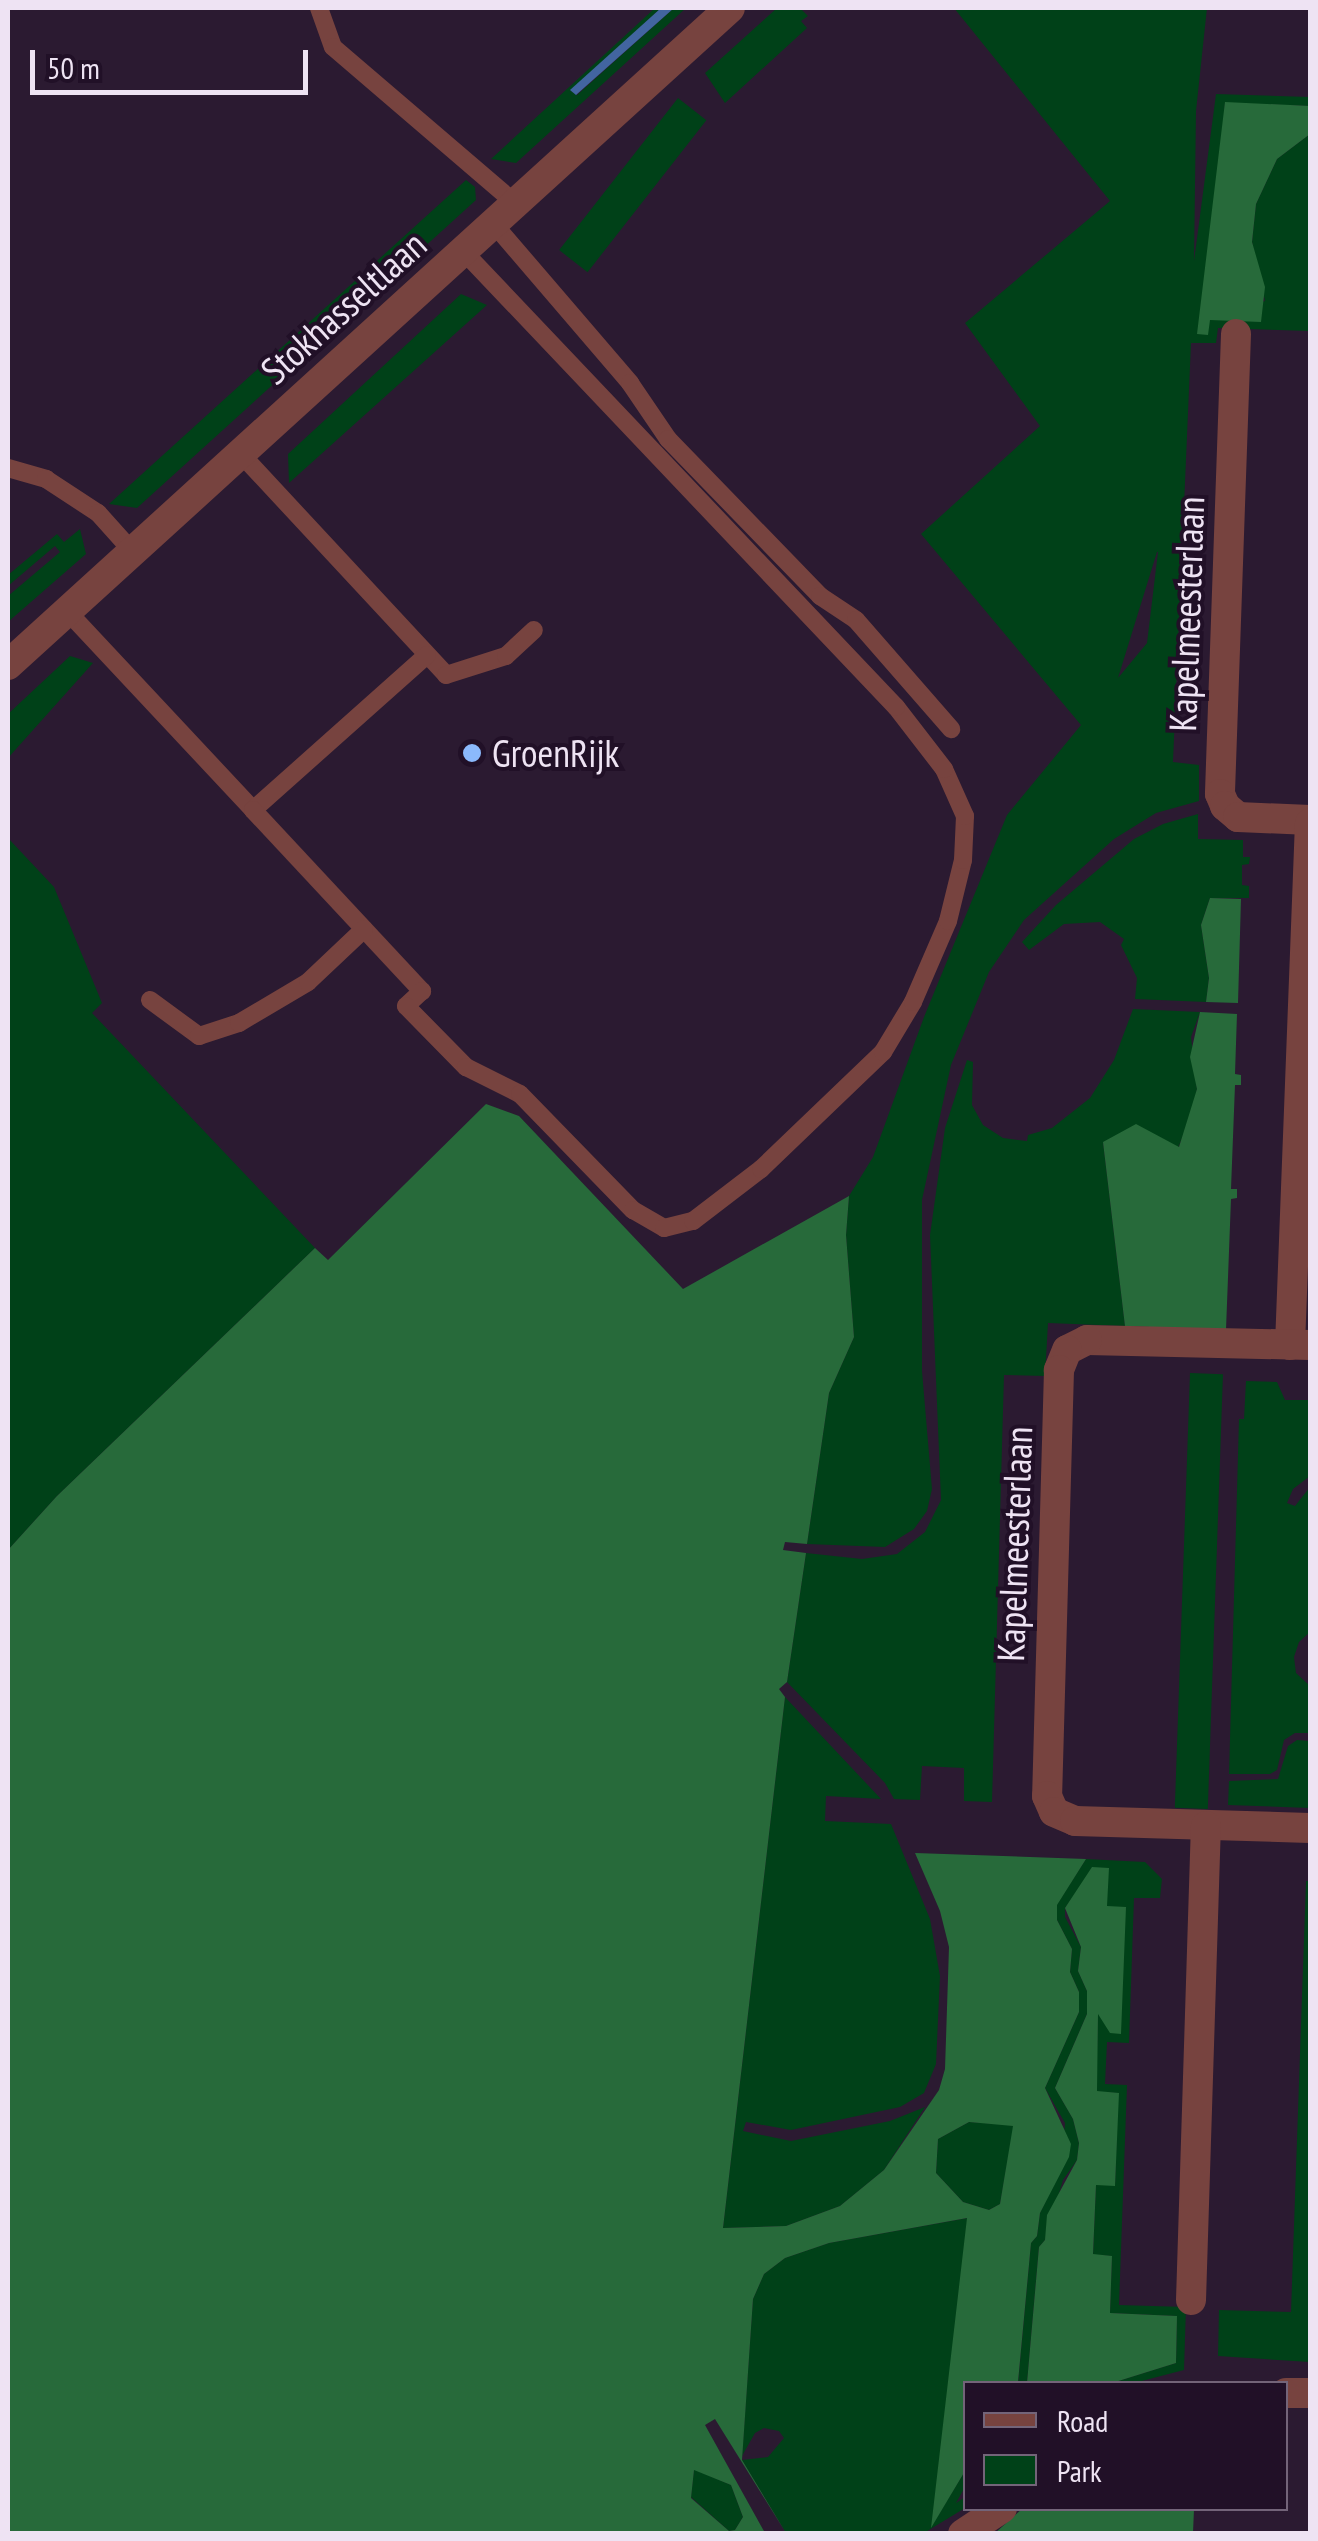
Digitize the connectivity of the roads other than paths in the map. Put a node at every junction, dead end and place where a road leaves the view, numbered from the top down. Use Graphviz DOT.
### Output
graph roads {
  1 [pos="319,8"];
  2 [pos="730,8"];
  3 [pos="503,212"];
  4 [pos="464,252"];
  5 [pos="1236,334"];
  6 [pos="240,453"];
  7 [pos="8,468"];
  8 [pos="133,552"];
  9 [pos="68,612"];
  10 [pos="534,630"];
  11 [pos="426,655"];
  12 [pos="8,665"];
  13 [pos="951,730"];
  14 [pos="252,810"];
  15 [pos="1310,821"];
  16 [pos="364,929"];
  17 [pos="150,1000"];
  18 [pos="1300,1345"];
  19 [pos="1206,1826"];
  20 [pos="1310,1828"];
  21 [pos="1192,2300"];
  22 [pos="998,2511"];
  23 [pos="963,2534"];
  1 -- 3 [label="lane"];
  2 -- 3 [label="street, Stokhasseltlaan"];
  3 -- 4 [label="street, Stokhasseltlaan"];
  3 -- 13 [label="lane"];
  4 -- 6 [label="street, Stokhasseltlaan"];
  4 -- 16 [label="lane"];
  5 -- 15 [label="street, Kapelmeesterlaan"];
  6 -- 8 [label="street, Stokhasseltlaan"];
  6 -- 11 [label="lane"];
  7 -- 8 [label="lane"];
  8 -- 9 [label="street, Stokhasseltlaan"];
  9 -- 12 [label="street, Stokhasseltlaan"];
  9 -- 14 [label="lane"];
  10 -- 11 [label="lane"];
  11 -- 14 [label="lane"];
  14 -- 16 [label="lane"];
  15 -- 18 [label="street, Kapelmeesterlaan"];
  16 -- 17 [label="lane"];
  18 -- 19 [label="street, Kapelmeesterlaan"];
  19 -- 20 [label="street, Kapelmeesterlaan"];
  19 -- 21 [label="street"];
  22 -- 23 [label="street"];
}
